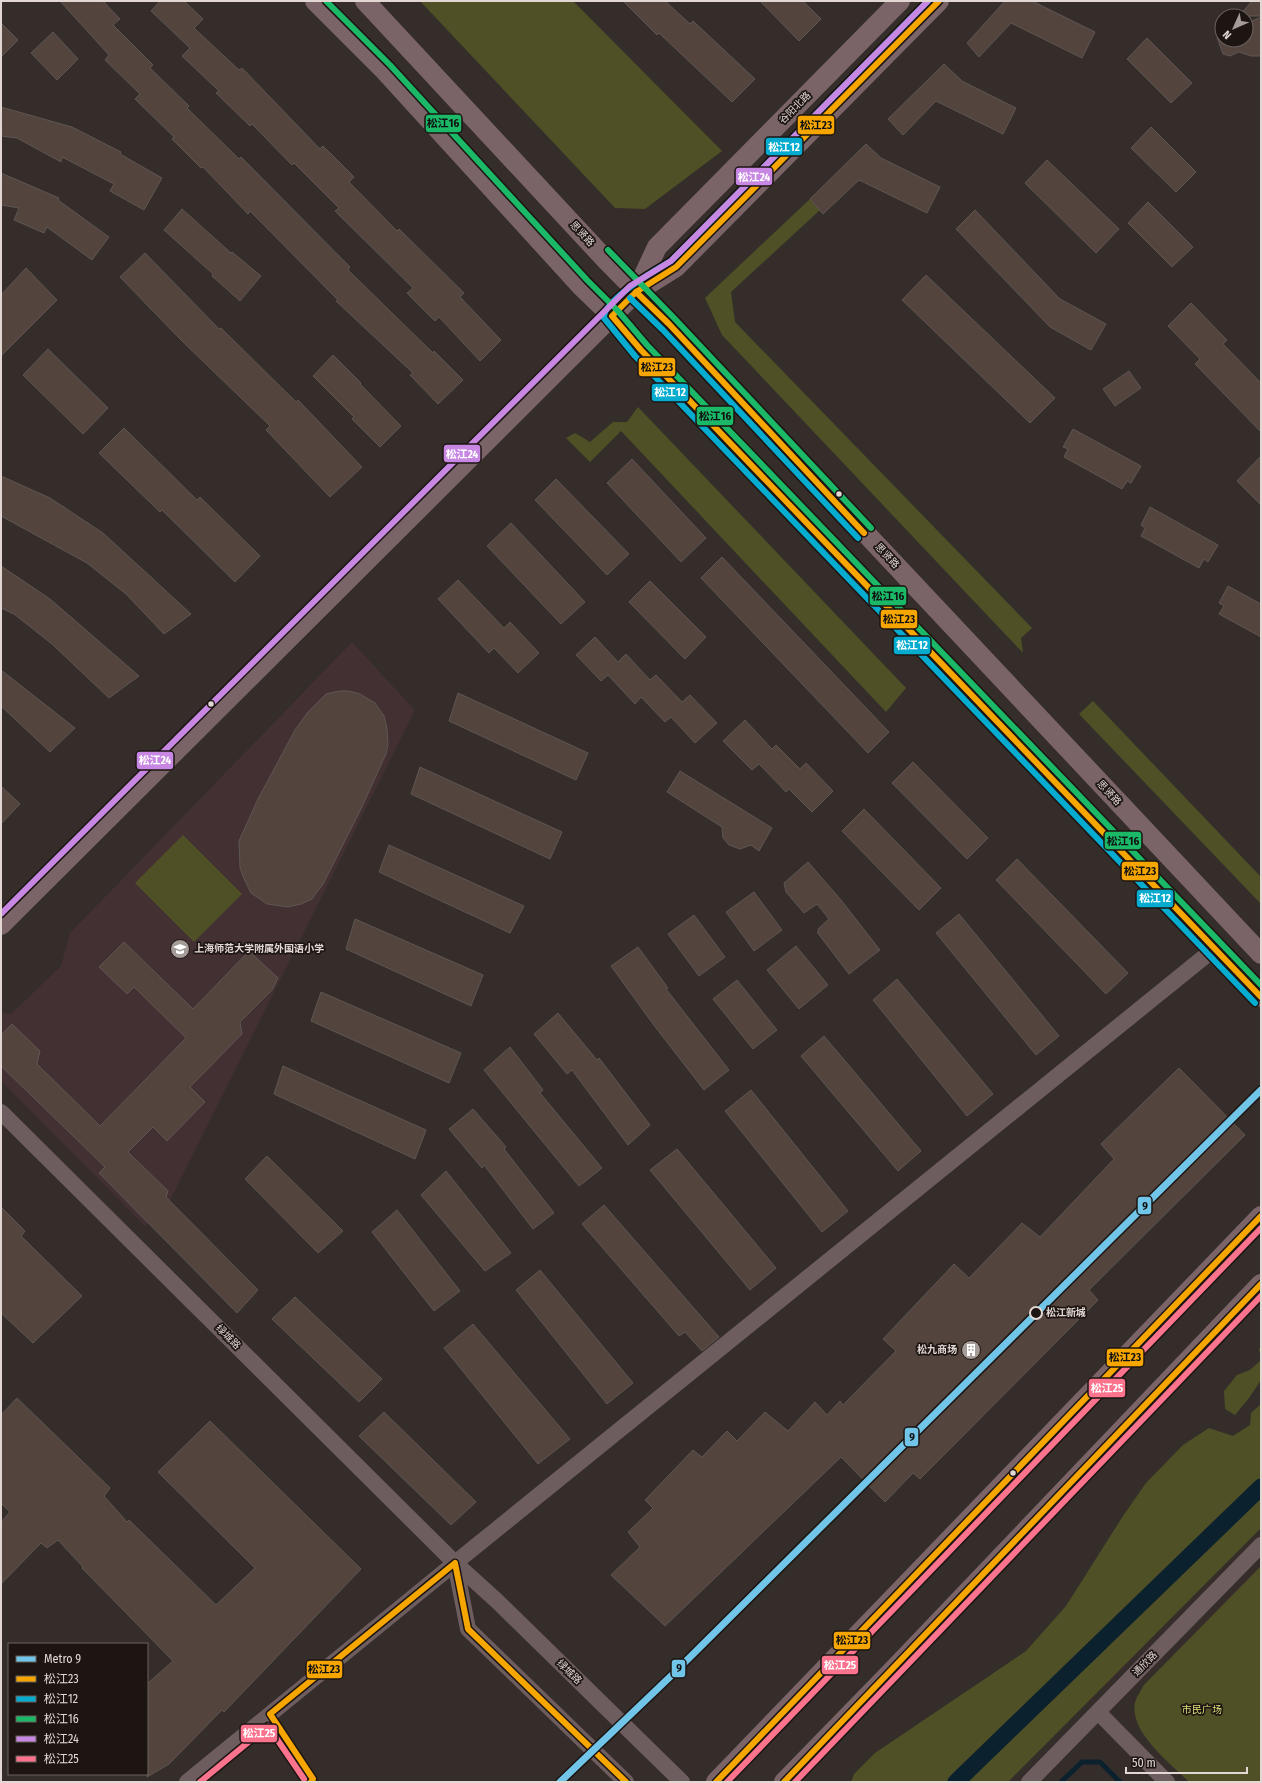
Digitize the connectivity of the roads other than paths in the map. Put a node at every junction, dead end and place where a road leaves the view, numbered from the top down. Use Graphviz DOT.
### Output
graph roads {
  1 [pos="315,1"];
  2 [pos="365,1"];
  3 [pos="900,1"];
  4 [pos="939,1"];
  5 [pos="636,292"];
  6 [pos="612,316"];
  7 [pos="1,925"];
  8 [pos="1214,949"];
  9 [pos="1261,954"];
  10 [pos="1261,998"];
  11 [pos="1,1112"];
  12 [pos="1261,1216"];
  13 [pos="1261,1284"];
  14 [pos="1261,1545"];
  15 [pos="455,1563"];
  16 [pos="1098,1712"];
  17 [pos="187,1782"];
  18 [pos="626,1782"];
  19 [pos="682,1782"];
  20 [pos="716,1782"];
  21 [pos="784,1782"];
  22 [pos="1029,1782"];
  23 [pos="1167,1782"];
  1 -- 6 [label="main road"];
  2 -- 5 [label="main road, 思贤路"];
  3 -- 5 [label="main road, 谷阳北路"];
  4 -- 5 [label="main road, 谷阳北路"];
  5 -- 6 [label="main road, 谷阳北路"];
  5 -- 9 [label="main road, 思贤路"];
  6 -- 7 [label="main road, 谷阳北路"];
  6 -- 8 [label="main road"];
  8 -- 10 [label="main road"];
  8 -- 15 [label="street"];
  11 -- 15 [label="street, 绿城路"];
  12 -- 20 [label="main road"];
  13 -- 21 [label="main road"];
  14 -- 16 [label="street, 通欣路"];
  15 -- 17 [label="street"];
  15 -- 18 [label="street"];
  15 -- 19 [label="street, 绿城路"];
  16 -- 22 [label="street, 通欣路"];
  16 -- 23 [label="street"];
}
